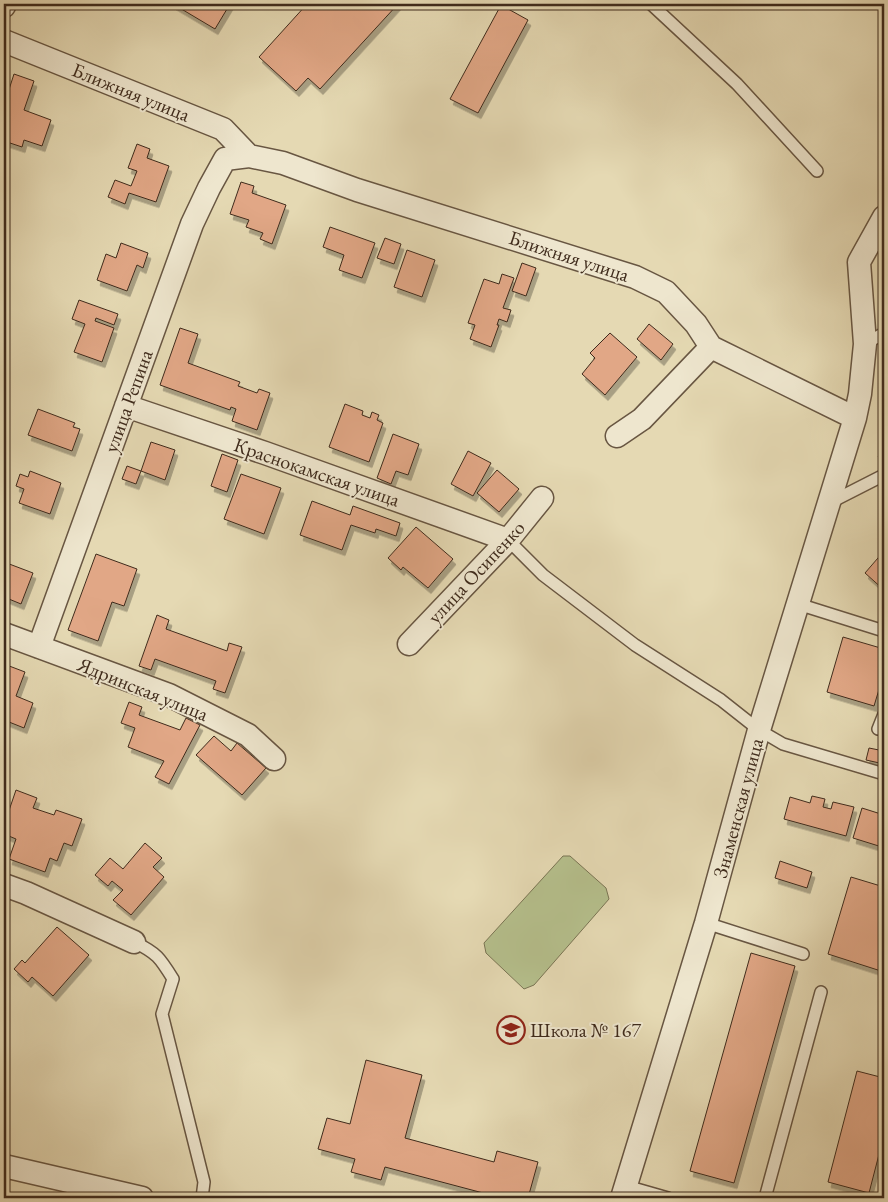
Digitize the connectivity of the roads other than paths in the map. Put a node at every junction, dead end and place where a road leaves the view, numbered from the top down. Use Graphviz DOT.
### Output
graph roads {
  1 [pos="651,4"];
  2 [pos="4,41"];
  3 [pos="249,156"];
  4 [pos="225,159"];
  5 [pos="817,171"];
  6 [pos="884,217"];
  7 [pos="884,333"];
  8 [pos="865,344"];
  9 [pos="711,347"];
  10 [pos="126,406"];
  11 [pos="855,418"];
  12 [pos="616,436"];
  13 [pos="884,475"];
  14 [pos="542,498"];
  15 [pos="829,503"];
  16 [pos="508,540"];
  17 [pos="798,604"];
  18 [pos="884,631"];
  19 [pos="4,634"];
  20 [pos="409,644"];
  21 [pos="39,647"];
  22 [pos="884,714"];
  23 [pos="759,730"];
  24 [pos="878,730"];
  25 [pos="274,759"];
  26 [pos="884,774"];
  27 [pos="4,885"];
  28 [pos="706,923"];
  29 [pos="134,942"];
  30 [pos="803,954"];
  31 [pos="820,992"];
  32 [pos="4,1166"];
  33 [pos="624,1192"];
  34 [pos="128,1197"];
  35 [pos="202,1198"];
  36 [pos="668,1198"];
  37 [pos="765,1198"];
  1 -- 5 [label="lane"];
  2 -- 3 [label="street, Ближняя улица"];
  3 -- 4 [label="street, Ближняя улица"];
  3 -- 9 [label="street, Ближняя улица"];
  4 -- 10 [label="street, улица Репина"];
  6 -- 8 [label="street, Знаменская улица"];
  7 -- 8 [label="lane"];
  8 -- 11 [label="street, Знаменская улица"];
  9 -- 11 [label="street"];
  9 -- 12 [label="street"];
  10 -- 16 [label="street, Краснокамская улица"];
  10 -- 21 [label="street, улица Репина"];
  11 -- 15 [label="street, Знаменская улица"];
  13 -- 15 [label="lane"];
  14 -- 16 [label="street, улица Осипенко"];
  15 -- 17 [label="street, Знаменская улица"];
  16 -- 20 [label="street, улица Осипенко"];
  16 -- 23 [label="lane"];
  17 -- 18 [label="lane"];
  17 -- 23 [label="street, Знаменская улица"];
  19 -- 21 [label="street, Ядринская улица"];
  21 -- 25 [label="street, Ядринская улица"];
  22 -- 24 [label="lane"];
  23 -- 26 [label="lane"];
  23 -- 28 [label="street, Знаменская улица"];
  27 -- 29 [label="street"];
  28 -- 30 [label="lane"];
  28 -- 33 [label="street, Знаменская улица"];
  29 -- 35 [label="lane"];
  31 -- 37 [label="lane"];
  32 -- 34 [label="street"];
  33 -- 36 [label="lane"];
}
